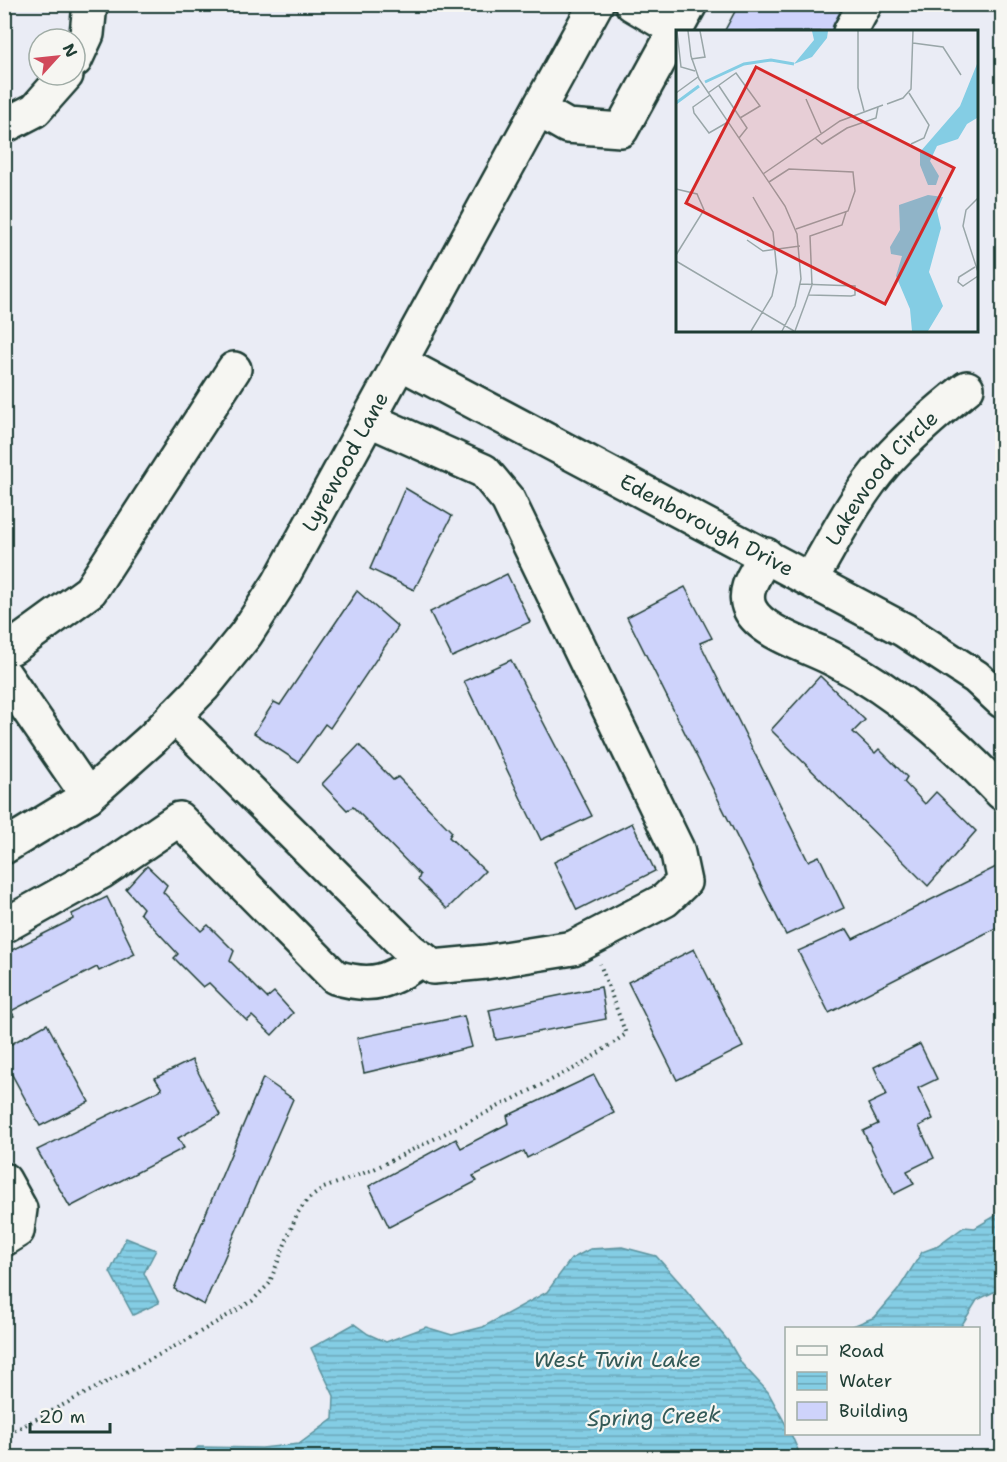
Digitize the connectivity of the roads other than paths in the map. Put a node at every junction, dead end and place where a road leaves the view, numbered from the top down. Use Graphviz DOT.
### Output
graph roads {
  1 [pos="90,4"];
  2 [pos="596,4"];
  3 [pos="632,4"];
  4 [pos="865,4"];
  5 [pos="683,17"];
  6 [pos="851,30"];
  7 [pos="87,34"];
  8 [pos="676,40"];
  9 [pos="668,67"];
  10 [pos="56,87"];
  11 [pos="539,110"];
  12 [pos="4,126"];
  13 [pos="401,363"];
  14 [pos="234,369"];
  15 [pos="967,388"];
  16 [pos="370,420"];
  17 [pos="766,555"];
  18 [pos="811,579"];
  19 [pos="4,650"];
  20 [pos="4,675"];
  21 [pos="1002,701"];
  22 [pos="174,716"];
  23 [pos="1002,793"];
  24 [pos="88,796"];
  25 [pos="4,847"];
  26 [pos="4,926"];
  27 [pos="423,959"];
  28 [pos="4,1180"];
  29 [pos="4,1239"];
  1 -- 7 [label="street"];
  2 -- 11 [label="street, Lyrewood Lane"];
  3 -- 5 [label="street"];
  4 -- 6 [label="street"];
  8 -- 9 [label="street"];
  9 -- 11 [label="street"];
  10 -- 12 [label="street"];
  11 -- 13 [label="street, Lyrewood Lane"];
  13 -- 16 [label="street, Lyrewood Lane"];
  13 -- 17 [label="street, Edenborough Drive"];
  14 -- 19 [label="street"];
  15 -- 18 [label="street, Lakewood Circle"];
  16 -- 22 [label="street, Lyrewood Lane"];
  16 -- 27 [label="street"];
  17 -- 18 [label="street, Edenborough Drive"];
  17 -- 23 [label="street"];
  18 -- 21 [label="street, Edenborough Drive"];
  20 -- 24 [label="street"];
  22 -- 24 [label="street, Lyrewood Lane"];
  22 -- 27 [label="street"];
  24 -- 25 [label="street, Lyrewood Lane"];
  26 -- 27 [label="street"];
  28 -- 29 [label="street"];
}
